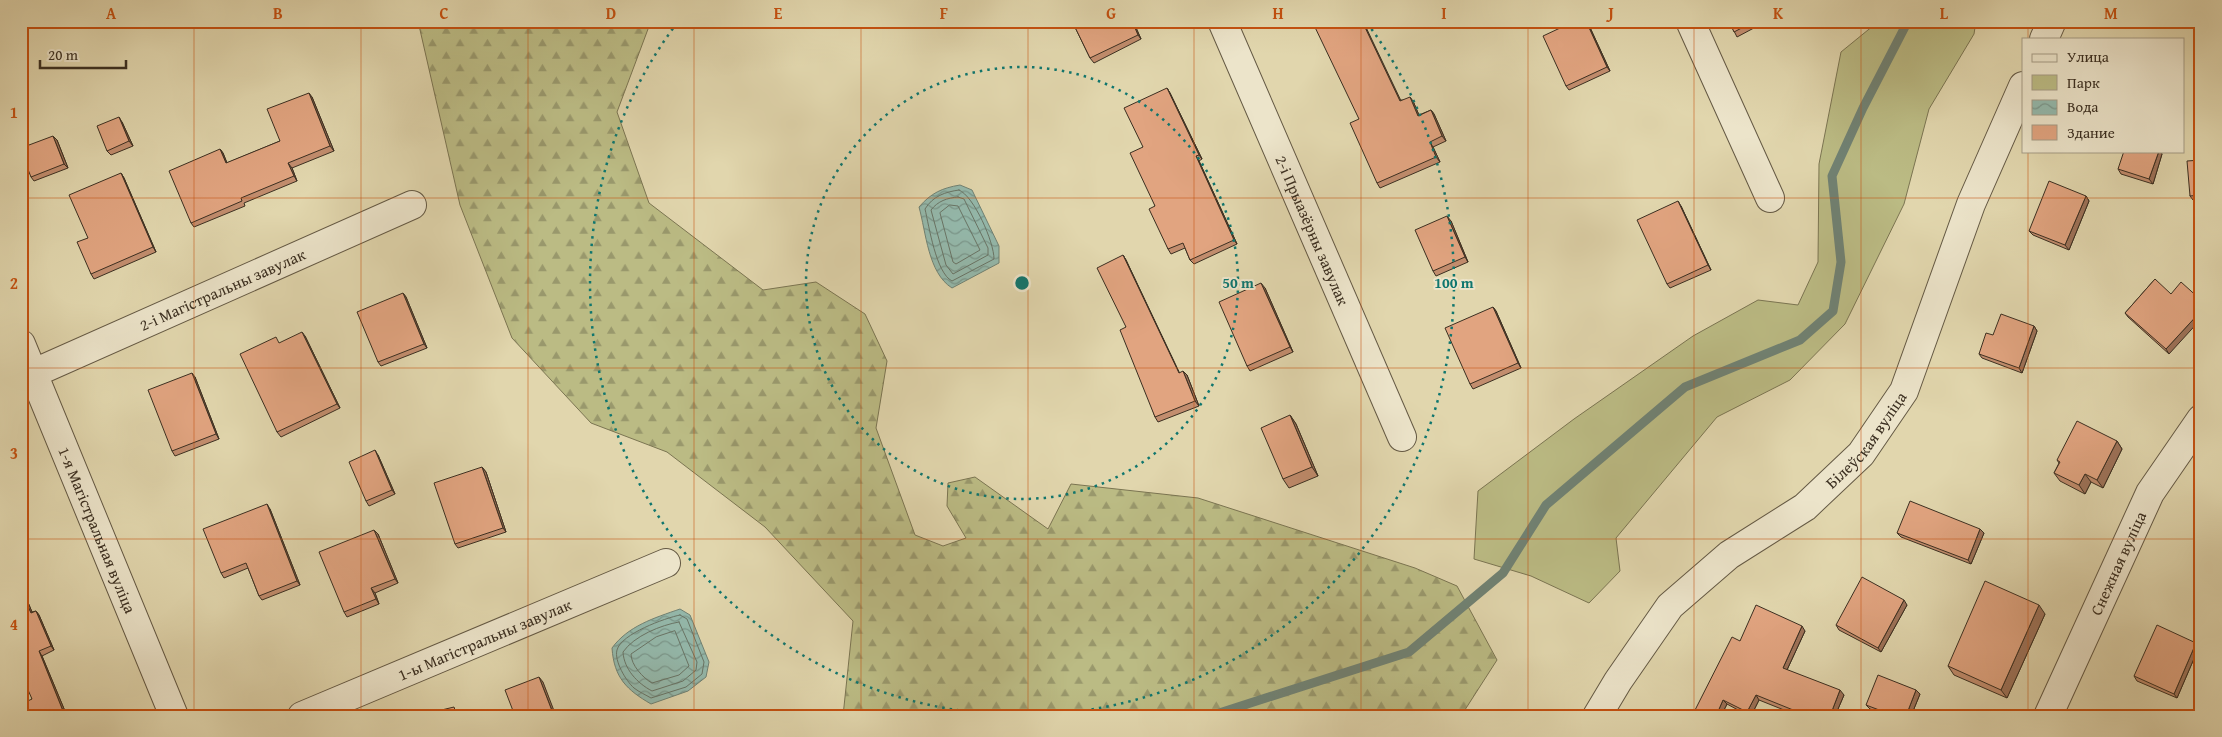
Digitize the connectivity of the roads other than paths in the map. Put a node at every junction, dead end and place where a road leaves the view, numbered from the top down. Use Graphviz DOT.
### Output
graph roads {
  1 [pos="1222,21"];
  2 [pos="1690,21"];
  3 [pos="2052,21"];
  4 [pos="2044,38"];
  5 [pos="2022,88"];
  6 [pos="1770,198"];
  7 [pos="412,205"];
  8 [pos="21,344"];
  9 [pos="34,373"];
  10 [pos="2201,419"];
  11 [pos="1402,437"];
  12 [pos="666,563"];
  13 [pos="174,716"];
  14 [pos="302,716"];
  15 [pos="1597,716"];
  16 [pos="2048,716"];
  1 -- 11 [label="street, 2-і Прыазёрны завулак"];
  2 -- 6 [label="street"];
  3 -- 4 [label="street"];
  5 -- 15 [label="street, Білеўская вуліца"];
  7 -- 9 [label="street, 2-і Магістральны завулак"];
  8 -- 9 [label="street, 1-я Магістральная вуліца"];
  9 -- 13 [label="street, 1-я Магістральная вуліца"];
  10 -- 16 [label="street, Снежная вуліца"];
  12 -- 14 [label="street, 1-ы Магістральны завулак"];
}
